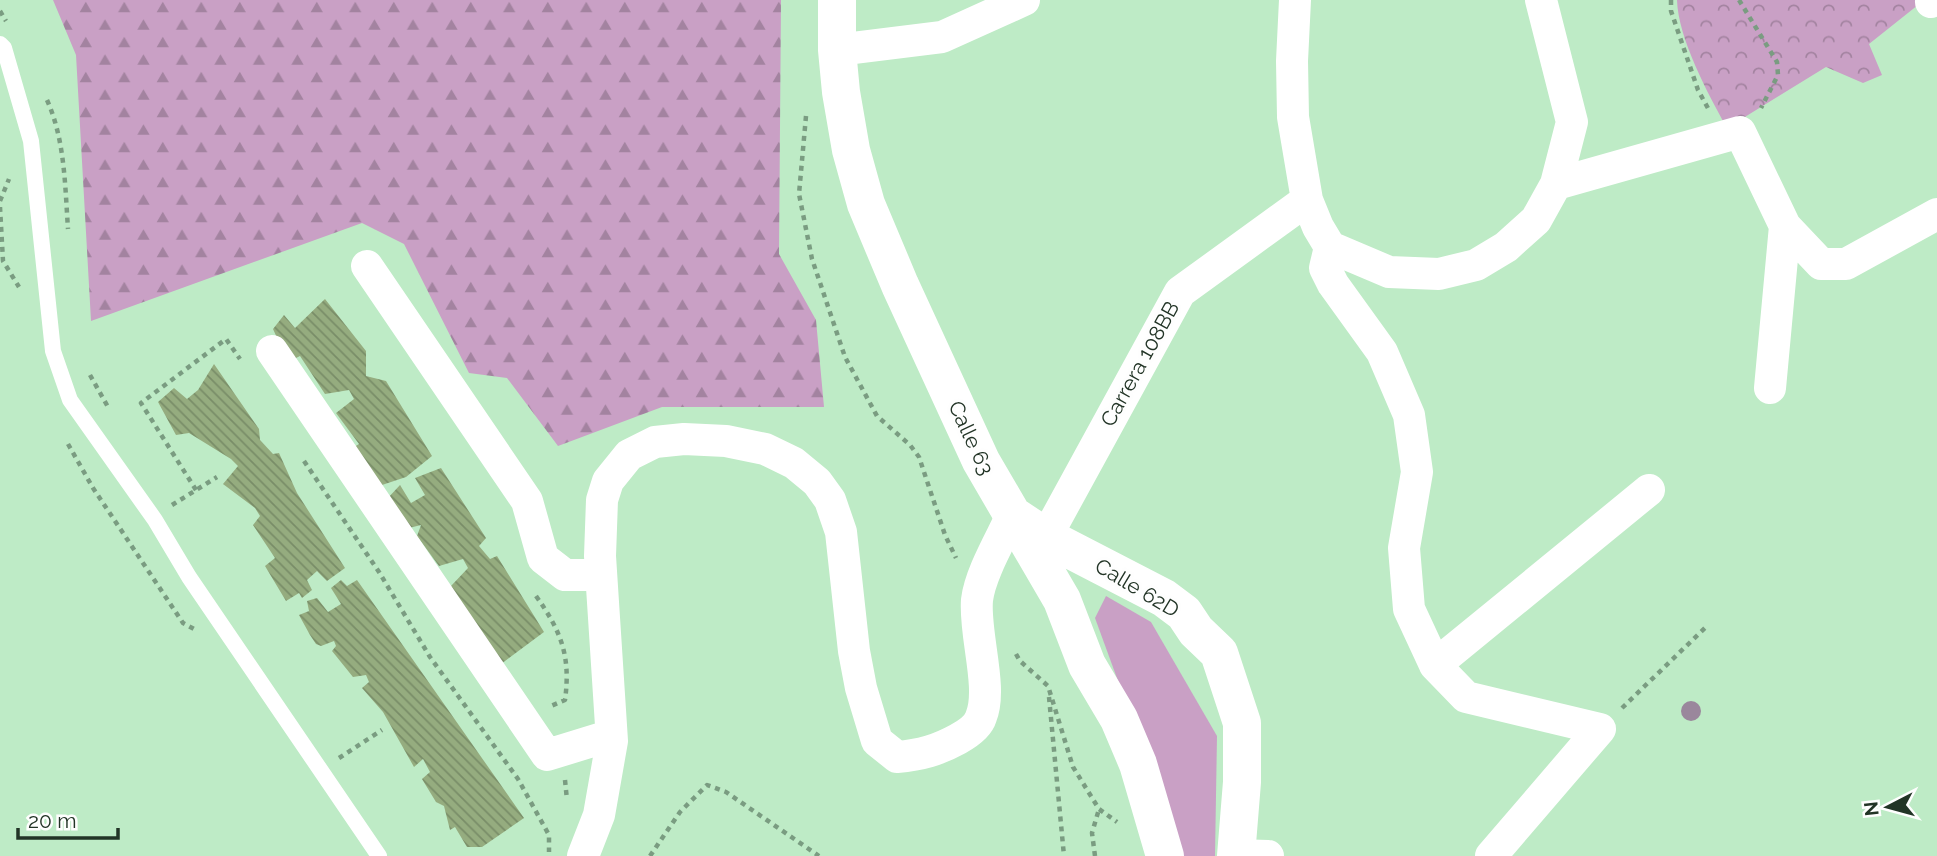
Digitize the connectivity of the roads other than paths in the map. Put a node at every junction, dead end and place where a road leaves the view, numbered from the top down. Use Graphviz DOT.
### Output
graph roads {
  1 [pos="837,0"];
  2 [pos="1024,0"];
  3 [pos="1295,0"];
  4 [pos="1541,0"];
  5 [pos="0,44"];
  6 [pos="837,50"];
  7 [pos="1556,184"];
  8 [pos="1307,200"];
  9 [pos="1937,214"];
  10 [pos="1785,226"];
  11 [pos="1330,247"];
  12 [pos="367,266"];
  13 [pos="272,351"];
  14 [pos="1770,388"];
  15 [pos="1649,490"];
  16 [pos="1012,515"];
  17 [pos="1046,537"];
  18 [pos="601,575"];
  19 [pos="1435,665"];
  20 [pos="612,741"];
  21 [pos="379,856"];
  22 [pos="583,856"];
  23 [pos="1165,856"];
  24 [pos="1247,856"];
  25 [pos="1491,856"];
  1 -- 6 [label="main road, Calle 63"];
  2 -- 6 [label="street"];
  3 -- 8 [label="street"];
  4 -- 7 [label="street"];
  5 -- 21 [label="lane"];
  6 -- 16 [label="main road, Calle 63"];
  7 -- 10 [label="street"];
  7 -- 11 [label="street"];
  8 -- 11 [label="street"];
  8 -- 17 [label="street, Carrera 108BB"];
  9 -- 10 [label="street"];
  10 -- 14 [label="street"];
  11 -- 19 [label="street"];
  12 -- 18 [label="street"];
  13 -- 20 [label="street"];
  15 -- 19 [label="street"];
  16 -- 17 [label="main road, Calle 62D"];
  16 -- 18 [label="street"];
  16 -- 23 [label="main road, Calle 63"];
  17 -- 24 [label="main road, Calle 62D"];
  18 -- 20 [label="street"];
  19 -- 25 [label="street"];
  20 -- 22 [label="street"];
}
